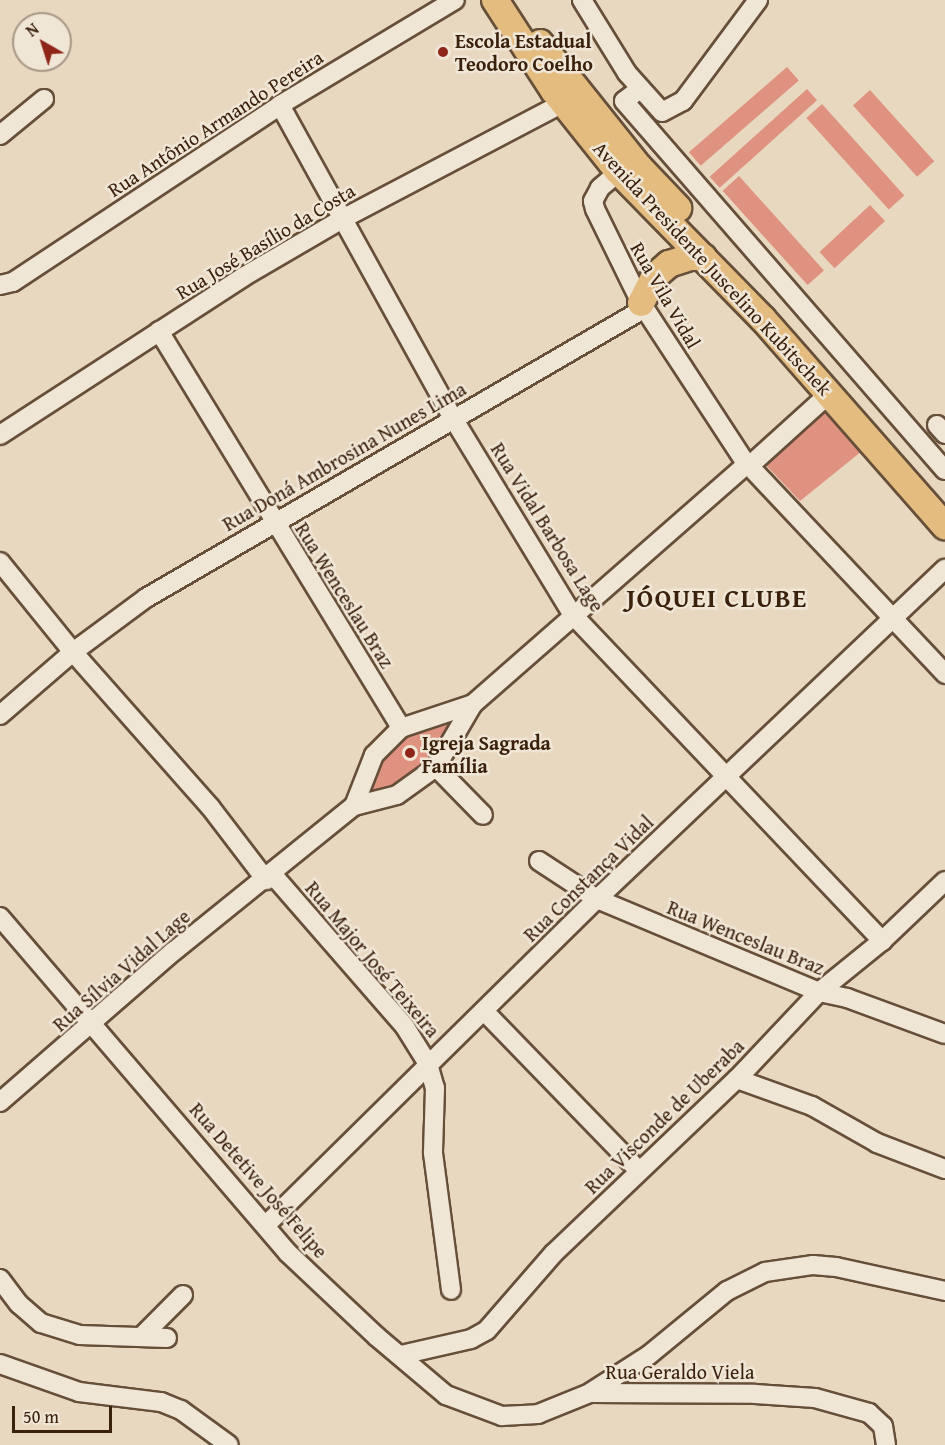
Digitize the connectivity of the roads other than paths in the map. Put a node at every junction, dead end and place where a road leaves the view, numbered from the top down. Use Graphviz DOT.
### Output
graph roads {
  1 [pos="455,0"];
  2 [pos="495,0"];
  3 [pos="512,0"];
  4 [pos="582,0"];
  5 [pos="758,0"];
  6 [pos="640,88"];
  7 [pos="44,99"];
  8 [pos="563,103"];
  9 [pos="280,105"];
  10 [pos="0,135"];
  11 [pos="626,161"];
  12 [pos="344,219"];
  13 [pos="703,257"];
  14 [pos="0,285"];
  15 [pos="643,305"];
  16 [pos="159,331"];
  17 [pos="830,393"];
  18 [pos="453,418"];
  19 [pos="0,435"];
  20 [pos="749,464"];
  21 [pos="945,470"];
  22 [pos="945,501"];
  23 [pos="273,523"];
  24 [pos="945,526"];
  25 [pos="0,562"];
  26 [pos="945,569"];
  27 [pos="572,614"];
  28 [pos="891,618"];
  29 [pos="73,652"];
  30 [pos="945,674"];
  31 [pos="473,704"];
  32 [pos="0,715"];
  33 [pos="401,728"];
  34 [pos="436,767"];
  35 [pos="727,775"];
  36 [pos="354,806"];
  37 [pos="483,815"];
  38 [pos="539,861"];
  39 [pos="269,877"];
  40 [pos="945,880"];
  41 [pos="597,899"];
  42 [pos="0,917"];
  43 [pos="882,941"];
  44 [pos="819,992"];
  45 [pos="484,1011"];
  46 [pos="92,1024"];
  47 [pos="945,1035"];
  48 [pos="428,1064"];
  49 [pos="737,1079"];
  50 [pos="0,1102"];
  51 [pos="945,1169"];
  52 [pos="639,1171"];
  53 [pos="267,1224"];
  54 [pos="0,1279"];
  55 [pos="451,1290"];
  56 [pos="945,1291"];
  57 [pos="183,1295"];
  58 [pos="142,1336"];
  59 [pos="167,1338"];
  60 [pos="402,1355"];
  61 [pos="0,1364"];
  62 [pos="590,1393"];
  63 [pos="229,1445"];
  64 [pos="886,1445"];
  1 -- 9 [label="street, Rua Antônio Armando Pereira"];
  2 -- 8 [label="highway, Avenida Presidente Juscelino Kubitschek"];
  3 -- 11 [label="highway, Avenida Presidente Juscelino Kubitschek"];
  4 -- 6 [label="street"];
  5 -- 6 [label="street"];
  6 -- 21 [label="street"];
  7 -- 10 [label="street"];
  8 -- 11 [label="highway, Avenida Presidente Juscelino Kubitschek"];
  8 -- 12 [label="street, Rua José Basílio da Costa"];
  9 -- 12 [label="street, Rua Vidal Barbosa Lage"];
  9 -- 14 [label="street, Rua Antônio Armando Pereira"];
  11 -- 13 [label="highway, Avenida Presidente Juscelino Kubitschek"];
  11 -- 15 [label="street, Rua Vila Vidal"];
  11 -- 22 [label="highway, Avenida Presidente Juscelino Kubitschek"];
  12 -- 16 [label="street, Rua José Basílio da Costa"];
  12 -- 18 [label="street, Rua Vidal Barbosa Lage"];
  13 -- 15 [label="highway"];
  13 -- 17 [label="highway, Avenida Presidente Juscelino Kubitschek"];
  15 -- 18 [label="street, Rua Doná Ambrosina Nunes Lima"];
  15 -- 20 [label="street, Rua Vila Vidal"];
  16 -- 19 [label="street, Rua José Basílio da Costa"];
  16 -- 23 [label="street, Rua Wenceslau Braz"];
  17 -- 20 [label="street"];
  17 -- 24 [label="highway, Avenida Presidente Juscelino Kubitschek"];
  18 -- 23 [label="street, Rua Doná Ambrosina Nunes Lima"];
  18 -- 27 [label="street, Rua Vidal Barbosa Lage"];
  20 -- 27 [label="street"];
  20 -- 28 [label="street, Rua Vila Vidal"];
  23 -- 29 [label="street, Rua Doná Ambrosina Nunes Lima"];
  23 -- 33 [label="street, Rua Wenceslau Braz"];
  25 -- 29 [label="street, Rua Major José Teixeira"];
  26 -- 28 [label="street, Rua Constança Vidal"];
  27 -- 31 [label="street"];
  27 -- 35 [label="street, Rua Vidal Barbosa Lage"];
  28 -- 30 [label="street, Rua Vila Vidal"];
  28 -- 35 [label="street, Rua Constança Vidal"];
  29 -- 32 [label="street, Rua Doná Ambrosina Nunes Lima"];
  29 -- 39 [label="street, Rua Major José Teixeira"];
  31 -- 33 [label="street"];
  31 -- 34 [label="street"];
  33 -- 36 [label="street"];
  34 -- 36 [label="street"];
  34 -- 37 [label="street"];
  35 -- 41 [label="street, Rua Constança Vidal"];
  35 -- 43 [label="street, Rua Vidal Barbosa Lage"];
  36 -- 39 [label="street, Rua Sílvia Vidal Lage"];
  38 -- 41 [label="street, Rua Wenceslau Braz"];
  39 -- 46 [label="street, Rua Sílvia Vidal Lage"];
  39 -- 48 [label="street, Rua Major José Teixeira"];
  40 -- 43 [label="street, Rua Visconde de Uberaba"];
  41 -- 44 [label="street, Rua Wenceslau Braz"];
  41 -- 45 [label="street, Rua Constança Vidal"];
  42 -- 46 [label="street, Rua Detetive José Felipe"];
  43 -- 44 [label="street, Rua Visconde de Uberaba"];
  44 -- 47 [label="street, Rua Wenceslau Braz"];
  44 -- 49 [label="street, Rua Visconde de Uberaba"];
  45 -- 48 [label="street, Rua Constança Vidal"];
  45 -- 52 [label="street"];
  46 -- 50 [label="street, Rua Sílvia Vidal Lage"];
  46 -- 53 [label="street, Rua Detetive José Felipe"];
  48 -- 53 [label="street, Rua Constança Vidal"];
  48 -- 55 [label="street, Rua Major José Teixeira"];
  49 -- 51 [label="street"];
  49 -- 52 [label="street, Rua Visconde de Uberaba"];
  52 -- 60 [label="street, Rua Visconde de Uberaba"];
  53 -- 60 [label="street, Rua Detetive José Felipe"];
  54 -- 58 [label="street"];
  56 -- 62 [label="street"];
  57 -- 58 [label="street"];
  58 -- 59 [label="street"];
  60 -- 62 [label="street, Rua Geraldo Viela"];
  61 -- 63 [label="street"];
  62 -- 64 [label="street, Rua Geraldo Viela"];
}
